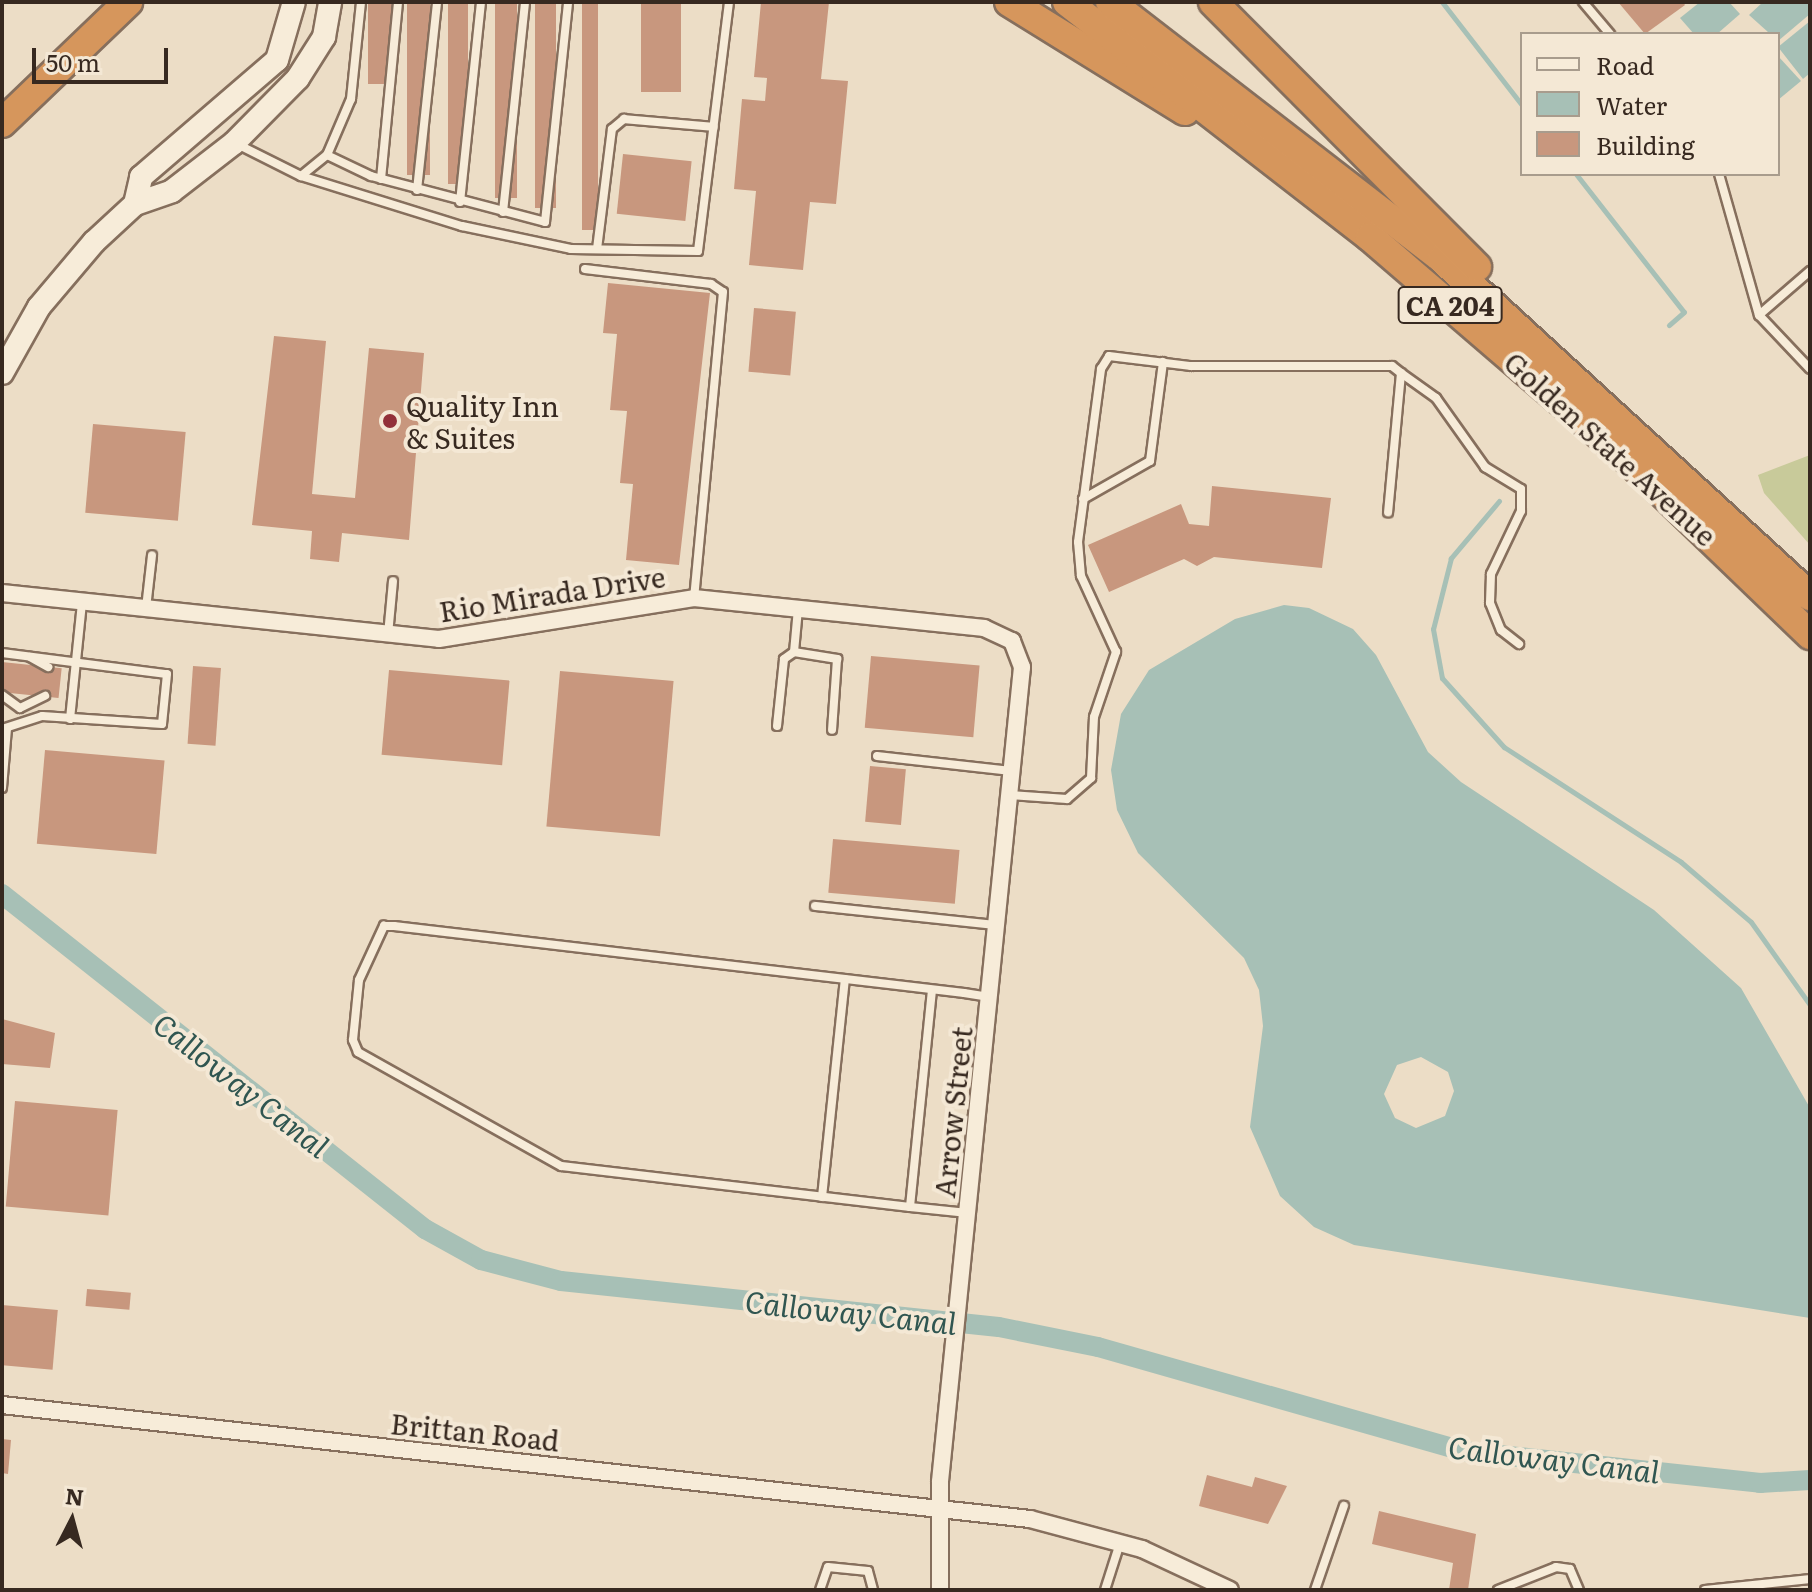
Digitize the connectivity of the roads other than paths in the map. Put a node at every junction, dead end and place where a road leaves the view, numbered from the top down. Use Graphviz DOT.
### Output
graph roads {
  1 [pos="128,2"];
  2 [pos="294,2"];
  3 [pos="330,2"];
  4 [pos="361,2"];
  5 [pos="398,2"];
  6 [pos="437,2"];
  7 [pos="481,2"];
  8 [pos="525,2"];
  9 [pos="568,2"];
  10 [pos="729,2"];
  11 [pos="1009,2"];
  12 [pos="1067,2"];
  13 [pos="1110,2"];
  14 [pos="1213,2"];
  15 [pos="1583,2"];
  16 [pos="1608,32"];
  17 [pos="2,123"];
  18 [pos="714,127"];
  19 [pos="234,143"];
  20 [pos="327,155"];
  21 [pos="301,176"];
  22 [pos="1720,176"];
  23 [pos="381,179"];
  24 [pos="1304,184"];
  25 [pos="417,190"];
  26 [pos="460,202"];
  27 [pos="135,204"];
  28 [pos="503,212"];
  29 [pos="597,249"];
  30 [pos="585,269"];
  31 [pos="1810,271"];
  32 [pos="1759,315"];
  33 [pos="1163,362"];
  34 [pos="1810,369"];
  35 [pos="2,373"];
  36 [pos="1401,373"];
  37 [pos="1580,379"];
  38 [pos="1083,499"];
  39 [pos="1388,512"];
  40 [pos="152,555"];
  41 [pos="393,581"];
  42 [pos="2,593"];
  43 [pos="1810,596"];
  44 [pos="694,598"];
  45 [pos="82,602"];
  46 [pos="146,609"];
  47 [pos="798,609"];
  48 [pos="388,635"];
  49 [pos="1810,635"];
  50 [pos="1012,641"];
  51 [pos="1519,644"];
  52 [pos="794,652"];
  53 [pos="2,653"];
  54 [pos="26,655"];
  55 [pos="75,660"];
  56 [pos="2,661"];
  57 [pos="48,667"];
  58 [pos="2,695"];
  59 [pos="45,696"];
  60 [pos="20,708"];
  61 [pos="70,719"];
  62 [pos="19,723"];
  63 [pos="777,726"];
  64 [pos="4,729"];
  65 [pos="832,730"];
  66 [pos="877,756"];
  67 [pos="1012,771"];
  68 [pos="2,788"];
  69 [pos="1010,795"];
  70 [pos="815,906"];
  71 [pos="997,925"];
  72 [pos="845,979"];
  73 [pos="932,990"];
  74 [pos="989,997"];
  75 [pos="822,1197"];
  76 [pos="910,1207"];
  77 [pos="968,1213"];
  78 [pos="2,1405"];
  79 [pos="1344,1506"];
  80 [pos="942,1508"];
  81 [pos="1121,1543"];
  82 [pos="1810,1579"];
  83 [pos="820,1590"];
  84 [pos="873,1590"];
  85 [pos="940,1590"];
  86 [pos="1105,1590"];
  87 [pos="1230,1590"];
  88 [pos="1315,1590"];
  89 [pos="1498,1590"];
  90 [pos="1579,1590"];
  91 [pos="1705,1590"];
  1 -- 17 [label="highway"];
  2 -- 27 [label="main road"];
  3 -- 19 [label="main road"];
  4 -- 20 [label="lane"];
  5 -- 23 [label="lane"];
  6 -- 25 [label="lane"];
  7 -- 26 [label="lane"];
  8 -- 28 [label="lane"];
  9 -- 28 [label="lane"];
  10 -- 18 [label="lane"];
  11 -- 24 [label="highway"];
  12 -- 24 [label="highway, Golden State Avenue / CA 204"];
  13 -- 37 [label="highway, Golden State Avenue / CA 204"];
  14 -- 37 [label="highway"];
  15 -- 16 [label="lane"];
  18 -- 29 [label="lane"];
  18 -- 29 [label="lane"];
  19 -- 21 [label="lane"];
  19 -- 27 [label="main road"];
  20 -- 21 [label="lane"];
  20 -- 23 [label="lane"];
  21 -- 29 [label="lane"];
  22 -- 32 [label="lane"];
  23 -- 25 [label="lane"];
  24 -- 49 [label="highway, Golden State Avenue / CA 204"];
  25 -- 26 [label="lane"];
  26 -- 28 [label="lane"];
  27 -- 35 [label="main road"];
  30 -- 44 [label="lane"];
  31 -- 32 [label="lane"];
  32 -- 34 [label="lane"];
  33 -- 36 [label="lane"];
  33 -- 38 [label="lane"];
  33 -- 38 [label="lane"];
  36 -- 39 [label="lane"];
  36 -- 51 [label="lane"];
  37 -- 43 [label="highway, Golden State Avenue / CA 204"];
  38 -- 69 [label="lane"];
  40 -- 46 [label="lane"];
  41 -- 48 [label="lane"];
  42 -- 45 [label="street, Rio Mirada Drive"];
  44 -- 47 [label="street, Rio Mirada Drive"];
  44 -- 48 [label="street, Rio Mirada Drive"];
  45 -- 46 [label="street, Rio Mirada Drive"];
  45 -- 55 [label="lane"];
  46 -- 48 [label="street, Rio Mirada Drive"];
  47 -- 50 [label="street, Rio Mirada Drive"];
  47 -- 52 [label="lane"];
  50 -- 67 [label="street, Arrow Street"];
  52 -- 63 [label="lane"];
  52 -- 65 [label="lane"];
  53 -- 54 [label="lane"];
  54 -- 55 [label="lane"];
  54 -- 56 [label="lane"];
  54 -- 57 [label="lane"];
  55 -- 61 [label="lane"];
  55 -- 61 [label="lane"];
  58 -- 60 [label="lane"];
  59 -- 60 [label="lane"];
  60 -- 62 [label="lane"];
  61 -- 62 [label="lane"];
  62 -- 64 [label="lane"];
  64 -- 68 [label="lane"];
  66 -- 67 [label="lane"];
  67 -- 69 [label="street, Arrow Street"];
  69 -- 71 [label="street, Arrow Street"];
  70 -- 71 [label="lane"];
  71 -- 74 [label="street, Arrow Street"];
  72 -- 73 [label="lane"];
  72 -- 75 [label="lane"];
  72 -- 75 [label="lane"];
  73 -- 74 [label="lane"];
  73 -- 76 [label="lane"];
  74 -- 77 [label="street, Arrow Street"];
  75 -- 76 [label="lane"];
  76 -- 77 [label="lane"];
  77 -- 80 [label="street, Arrow Street"];
  78 -- 80 [label="street, Brittan Road"];
  79 -- 88 [label="lane"];
  80 -- 81 [label="street, Brittan Road"];
  80 -- 85 [label="street, Arrow Street"];
  81 -- 86 [label="lane"];
  81 -- 87 [label="street, Brittan Road"];
  82 -- 91 [label="lane"];
  83 -- 84 [label="lane"];
  89 -- 90 [label="lane"];
}
